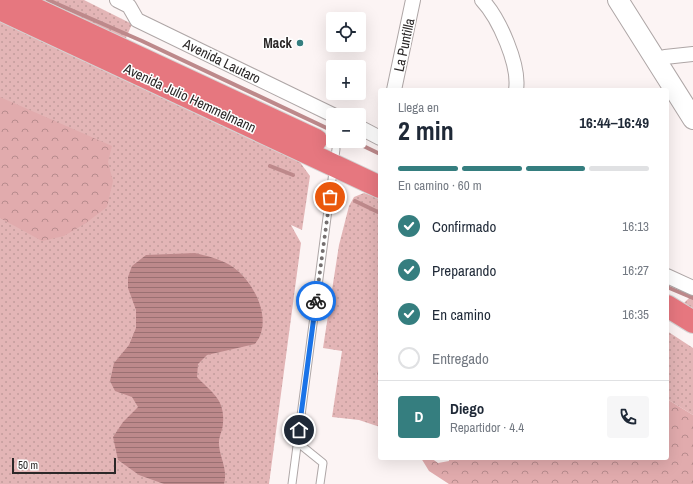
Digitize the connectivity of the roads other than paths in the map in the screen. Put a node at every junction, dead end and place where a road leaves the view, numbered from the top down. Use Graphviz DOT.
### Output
graph roads {
  1 [pos="16,0"];
  2 [pos="413,0"];
  3 [pos="482,0"];
  4 [pos="618,0"];
  5 [pos="126,2"];
  6 [pos="0,9"];
  7 [pos="693,54"];
  8 [pos="656,61"];
  9 [pos="394,88"];
  10 [pos="516,88"];
  11 [pos="326,112"];
  12 [pos="693,120"];
  13 [pos="366,131"];
  14 [pos="378,137"];
  15 [pos="335,157"];
  16 [pos="378,170"];
  17 [pos="378,185"];
  18 [pos="669,277"];
  19 [pos="693,288"];
  20 [pos="669,307"];
  21 [pos="693,322"];
  22 [pos="669,323"];
  23 [pos="693,336"];
  24 [pos="297,442"];
  25 [pos="292,484"];
  26 [pos="320,484"];
  1 -- 15 [label="highway, Avenida Julio Hemmelmann"];
  2 -- 9 [label="street, La Puntilla"];
  3 -- 10 [label="street"];
  4 -- 8 [label="street"];
  5 -- 11 [label="street, Avenida Lautaro"];
  6 -- 15 [label="highway, Avenida Julio Hemmelmann"];
  7 -- 8 [label="street"];
  8 -- 12 [label="street"];
  13 -- 14 [label="street"];
  15 -- 16 [label="highway, Avenida Julio Hemmelmann"];
  15 -- 17 [label="highway, Avenida Julio Hemmelmann"];
  15 -- 24 [label="lane"];
  18 -- 19 [label="street"];
  20 -- 21 [label="highway"];
  22 -- 23 [label="highway"];
  24 -- 25 [label="lane"];
  24 -- 26 [label="lane"];
}
